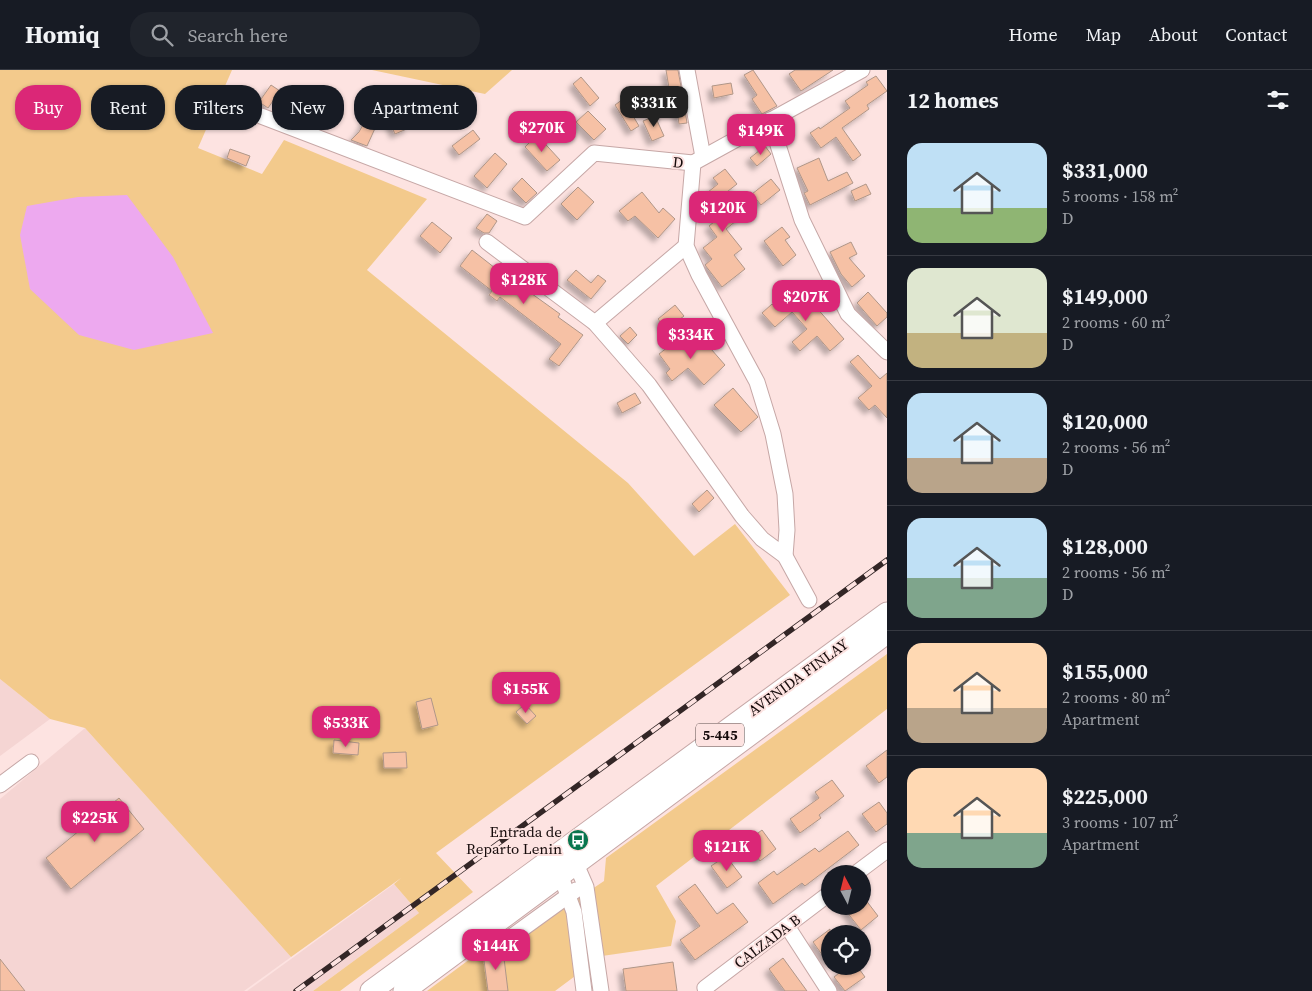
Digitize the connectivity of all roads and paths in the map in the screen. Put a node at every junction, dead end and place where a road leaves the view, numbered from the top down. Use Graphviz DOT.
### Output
graph roads {
  1 [pos="687,70"];
  2 [pos="862,70"];
  3 [pos="262,116"];
  4 [pos="770,120"];
  5 [pos="698,160"];
  6 [pos="487,242"];
  7 [pos="686,246"];
  8 [pos="595,323"];
  9 [pos="887,352"];
  10 [pos="785,556"];
  11 [pos="809,600"];
  12 [pos="887,612"];
  13 [pos="887,633"];
  14 [pos="31,762"];
  15 [pos="0,785"];
  16 [pos="887,850"];
  17 [pos="867,865"];
  18 [pos="569,875"];
  19 [pos="821,900"];
  20 [pos="787,926"];
  21 [pos="599,974"];
  22 [pos="581,990"];
  23 [pos="371,991"];
  24 [pos="404,991"];
  25 [pos="601,991"];
  26 [pos="706,991"];
  27 [pos="829,991"];
  1 -- 5 [label="street"];
  2 -- 4 [label="street, D"];
  3 -- 5 [label="street, D"];
  4 -- 5 [label="street, D"];
  4 -- 9 [label="street"];
  5 -- 7 [label="street"];
  6 -- 8 [label="street"];
  7 -- 8 [label="street"];
  7 -- 10 [label="street"];
  8 -- 10 [label="street"];
  10 -- 11 [label="street"];
  12 -- 18 [label="highway, AVENIDA FINLAY / 5-445"];
  13 -- 18 [label="highway, AVENIDA FINLAY / 5-445"];
  14 -- 15 [label="street"];
  16 -- 17 [label="street"];
  18 -- 21 [label="street"];
  18 -- 22 [label="street"];
  18 -- 23 [label="highway, AVENIDA FINLAY / 5-445"];
  18 -- 24 [label="highway, AVENIDA FINLAY / 5-445"];
  19 -- 20 [label="street, CALZADA B"];
  20 -- 26 [label="street, CALZADA B"];
  20 -- 27 [label="street"];
  21 -- 22 [label="street"];
  21 -- 25 [label="street"];
}
